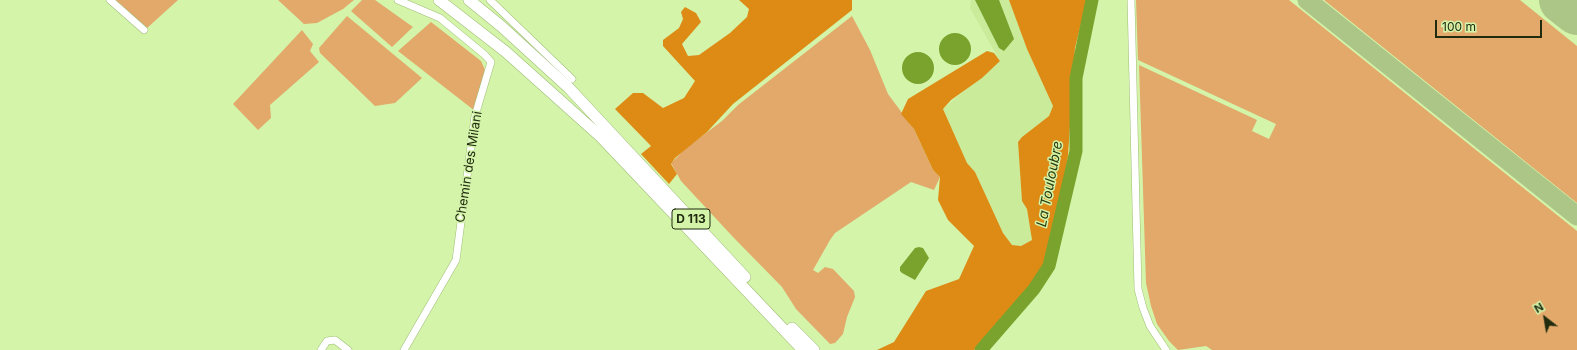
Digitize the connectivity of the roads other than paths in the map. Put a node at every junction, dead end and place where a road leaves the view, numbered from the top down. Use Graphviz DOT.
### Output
graph roads {
  1 [pos="110,0"];
  2 [pos="398,0"];
  3 [pos="439,0"];
  4 [pos="469,0"];
  5 [pos="490,0"];
  6 [pos="1131,0"];
  7 [pos="144,30"];
  8 [pos="572,79"];
  9 [pos="320,350"];
  10 [pos="348,350"];
  11 [pos="404,350"];
  12 [pos="803,350"];
  13 [pos="814,350"];
  14 [pos="1166,350"];
  1 -- 7 [label="street"];
  2 -- 11 [label="street, Chemin des Milani"];
  3 -- 12 [label="main road, D 113"];
  4 -- 13 [label="main road, D 113"];
  5 -- 8 [label="street"];
  6 -- 14 [label="street"];
  9 -- 10 [label="street"];
}
